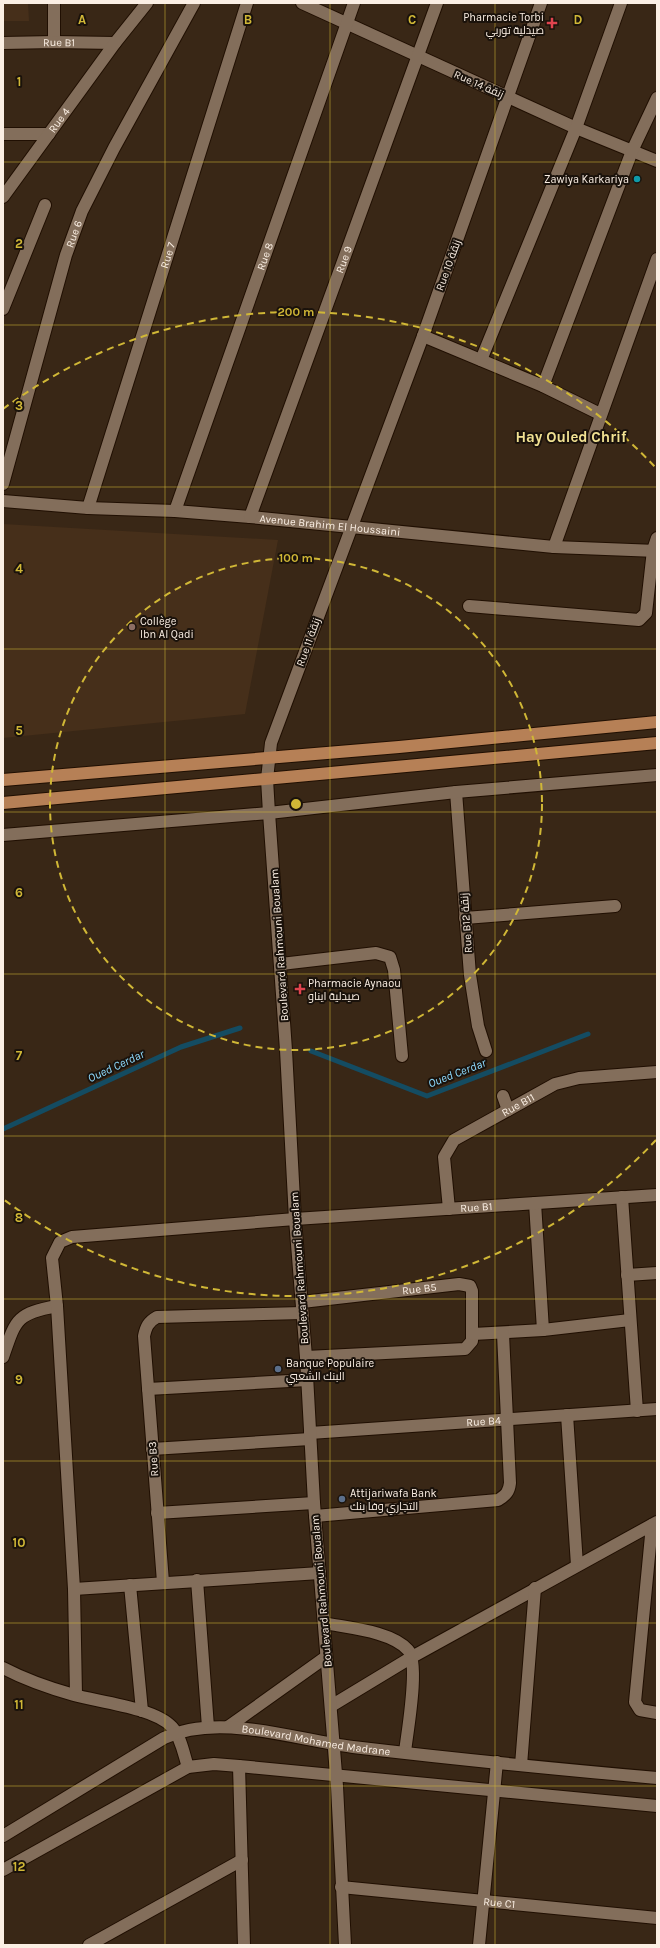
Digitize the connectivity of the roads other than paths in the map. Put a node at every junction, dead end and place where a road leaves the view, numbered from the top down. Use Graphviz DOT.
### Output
graph roads {
  1 [pos="54,3"];
  2 [pos="194,3"];
  3 [pos="247,3"];
  4 [pos="302,3"];
  5 [pos="354,3"];
  6 [pos="437,3"];
  7 [pos="542,3"];
  8 [pos="621,3"];
  9 [pos="145,5"];
  10 [pos="346,23"];
  11 [pos="54,42"];
  12 [pos="3,43"];
  13 [pos="115,43"];
  14 [pos="417,57"];
  15 [pos="508,97"];
  16 [pos="657,98"];
  17 [pos="576,128"];
  18 [pos="3,134"];
  19 [pos="48,134"];
  20 [pos="632,151"];
  21 [pos="657,161"];
  22 [pos="3,197"];
  23 [pos="46,205"];
  24 [pos="657,258"];
  25 [pos="3,309"];
  26 [pos="423,336"];
  27 [pos="482,360"];
  28 [pos="542,386"];
  29 [pos="600,414"];
  30 [pos="3,484"];
  31 [pos="3,501"];
  32 [pos="88,508"];
  33 [pos="175,511"];
  34 [pos="250,517"];
  35 [pos="351,526"];
  36 [pos="657,538"];
  37 [pos="554,547"];
  38 [pos="655,550"];
  39 [pos="652,603"];
  40 [pos="469,606"];
  41 [pos="657,722"];
  42 [pos="657,743"];
  43 [pos="268,758"];
  44 [pos="657,775"];
  45 [pos="267,779"];
  46 [pos="3,780"];
  47 [pos="456,792"];
  48 [pos="3,803"];
  49 [pos="269,813"];
  50 [pos="3,835"];
  51 [pos="615,906"];
  52 [pos="465,918"];
  53 [pos="281,964"];
  54 [pos="486,1051"];
  55 [pos="402,1056"];
  56 [pos="657,1072"];
  57 [pos="503,1096"];
  58 [pos="508,1110"];
  59 [pos="657,1195"];
  60 [pos="622,1197"];
  61 [pos="535,1203"];
  62 [pos="449,1209"];
  63 [pos="295,1219"];
  64 [pos="657,1273"];
  65 [pos="627,1275"];
  66 [pos="57,1306"];
  67 [pos="302,1308"];
  68 [pos="630,1320"];
  69 [pos="543,1330"];
  70 [pos="473,1334"];
  71 [pos="503,1334"];
  72 [pos="144,1336"];
  73 [pos="3,1357"];
  74 [pos="306,1357"];
  75 [pos="307,1380"];
  76 [pos="148,1389"];
  77 [pos="657,1409"];
  78 [pos="637,1411"];
  79 [pos="567,1416"];
  80 [pos="506,1420"];
  81 [pos="310,1436"];
  82 [pos="152,1449"];
  83 [pos="314,1503"];
  84 [pos="157,1513"];
  85 [pos="315,1516"];
  86 [pos="654,1524"];
  87 [pos="577,1565"];
  88 [pos="320,1573"];
  89 [pos="197,1580"];
  90 [pos="163,1582"];
  91 [pos="130,1585"];
  92 [pos="535,1588"];
  93 [pos="74,1589"];
  94 [pos="324,1623"];
  95 [pos="412,1656"];
  96 [pos="326,1657"];
  97 [pos="3,1668"];
  98 [pos="76,1696"];
  99 [pos="331,1706"];
  100 [pos="142,1711"];
  101 [pos="657,1713"];
  102 [pos="208,1726"];
  103 [pos="228,1727"];
  104 [pos="176,1732"];
  105 [pos="334,1744"];
  106 [pos="405,1752"];
  107 [pos="497,1762"];
  108 [pos="521,1765"];
  109 [pos="239,1766"];
  110 [pos="188,1767"];
  111 [pos="336,1775"];
  112 [pos="657,1778"];
  113 [pos="493,1791"];
  114 [pos="657,1806"];
  115 [pos="3,1836"];
  116 [pos="242,1860"];
  117 [pos="3,1870"];
  118 [pos="341,1886"];
  119 [pos="484,1900"];
  120 [pos="657,1918"];
  121 [pos="89,1945"];
  122 [pos="244,1945"];
  123 [pos="345,1945"];
  124 [pos="479,1945"];
  1 -- 11 [label="street"];
  2 -- 30 [label="street, Rue 6"];
  3 -- 32 [label="street, Rue 7"];
  4 -- 10 [label="street, Rue 14 زنقة"];
  5 -- 10 [label="street, Rue 8"];
  6 -- 14 [label="street, Rue 9"];
  7 -- 15 [label="street, Rue 10 زنقة"];
  8 -- 17 [label="street"];
  9 -- 13 [label="street, Rue 4"];
  10 -- 14 [label="street, Rue 14 زنقة"];
  10 -- 33 [label="street, Rue 8"];
  11 -- 12 [label="street, Rue B1"];
  11 -- 13 [label="street, Rue B1"];
  13 -- 19 [label="street, Rue 4"];
  14 -- 15 [label="street, Rue 14 زنقة"];
  14 -- 34 [label="street, Rue 9"];
  15 -- 17 [label="street, Rue 14 زنقة"];
  15 -- 26 [label="street, Rue 10 زنقة"];
  16 -- 20 [label="street"];
  17 -- 20 [label="street, Rue 14 زنقة"];
  17 -- 27 [label="street"];
  18 -- 19 [label="street"];
  19 -- 22 [label="street, Rue 4"];
  20 -- 21 [label="street, Rue 14 زنقة"];
  20 -- 28 [label="street"];
  23 -- 25 [label="street"];
  24 -- 29 [label="street"];
  26 -- 27 [label="street"];
  26 -- 35 [label="street, Rue 10 زنقة"];
  27 -- 28 [label="street"];
  28 -- 29 [label="street"];
  29 -- 37 [label="street"];
  31 -- 32 [label="street, Avenue Brahim El Houssaini"];
  32 -- 33 [label="street, Avenue Brahim El Houssaini"];
  33 -- 34 [label="street, Avenue Brahim El Houssaini"];
  34 -- 35 [label="street, Avenue Brahim El Houssaini"];
  35 -- 37 [label="street, Avenue Brahim El Houssaini"];
  35 -- 43 [label="street, Rue 11 زنقة"];
  36 -- 38 [label="street"];
  37 -- 38 [label="street, Avenue Brahim El Houssaini"];
  38 -- 39 [label="street"];
  39 -- 40 [label="street"];
  41 -- 43 [label="main road"];
  42 -- 45 [label="main road"];
  43 -- 45 [label="street, Boulevard Rahmouni Boualam"];
  43 -- 46 [label="main road"];
  44 -- 47 [label="street"];
  45 -- 48 [label="main road"];
  45 -- 49 [label="street, Boulevard Rahmouni Boualam"];
  47 -- 49 [label="street"];
  47 -- 52 [label="street, Rue B12 زنقة"];
  49 -- 50 [label="street"];
  49 -- 53 [label="street, Boulevard Rahmouni Boualam"];
  51 -- 52 [label="street"];
  52 -- 54 [label="street, Rue B12 زنقة"];
  53 -- 55 [label="street"];
  53 -- 63 [label="street, Boulevard Rahmouni Boualam"];
  56 -- 58 [label="street, Rue B11"];
  57 -- 58 [label="street"];
  58 -- 62 [label="street, Rue B11"];
  59 -- 60 [label="street, Rue B1"];
  60 -- 61 [label="street, Rue B1"];
  60 -- 65 [label="street"];
  61 -- 62 [label="street, Rue B1"];
  61 -- 69 [label="street"];
  62 -- 63 [label="street, Rue B1"];
  63 -- 66 [label="street, Rue B1"];
  63 -- 67 [label="street, Boulevard Rahmouni Boualam"];
  64 -- 65 [label="street"];
  65 -- 68 [label="street"];
  66 -- 73 [label="street"];
  66 -- 93 [label="street"];
  67 -- 70 [label="street, Rue B5"];
  67 -- 72 [label="street, Rue B5"];
  67 -- 74 [label="street, Boulevard Rahmouni Boualam"];
  68 -- 69 [label="street"];
  68 -- 78 [label="street"];
  69 -- 71 [label="street"];
  70 -- 71 [label="street"];
  70 -- 74 [label="street, Rue B5"];
  71 -- 80 [label="street"];
  72 -- 76 [label="street, Rue B3"];
  74 -- 75 [label="street, Boulevard Rahmouni Boualam"];
  75 -- 76 [label="street"];
  75 -- 81 [label="street, Boulevard Rahmouni Boualam"];
  76 -- 82 [label="street, Rue B3"];
  77 -- 78 [label="street, Rue B4"];
  78 -- 79 [label="street, Rue B4"];
  79 -- 80 [label="street, Rue B4"];
  79 -- 87 [label="street"];
  80 -- 81 [label="street, Rue B4"];
  80 -- 85 [label="street"];
  81 -- 82 [label="street, Rue B4"];
  81 -- 83 [label="street, Boulevard Rahmouni Boualam"];
  82 -- 84 [label="street, Rue B3"];
  83 -- 84 [label="street"];
  83 -- 85 [label="street, Boulevard Rahmouni Boualam"];
  84 -- 90 [label="street, Rue B3"];
  85 -- 88 [label="street, Boulevard Rahmouni Boualam"];
  86 -- 87 [label="street"];
  86 -- 101 [label="street"];
  87 -- 92 [label="street"];
  88 -- 89 [label="street"];
  88 -- 94 [label="street, Boulevard Rahmouni Boualam"];
  89 -- 90 [label="street"];
  89 -- 102 [label="street"];
  90 -- 91 [label="street"];
  91 -- 93 [label="street"];
  91 -- 100 [label="street"];
  92 -- 95 [label="street"];
  92 -- 108 [label="street"];
  93 -- 98 [label="street"];
  94 -- 95 [label="street"];
  94 -- 96 [label="street, Boulevard Rahmouni Boualam"];
  95 -- 99 [label="street"];
  95 -- 106 [label="street"];
  96 -- 99 [label="street, Boulevard Rahmouni Boualam"];
  96 -- 103 [label="street"];
  97 -- 98 [label="street"];
  98 -- 100 [label="street"];
  99 -- 105 [label="street, Boulevard Rahmouni Boualam"];
  100 -- 104 [label="street"];
  102 -- 103 [label="street, Boulevard Mohamed Madrane"];
  102 -- 104 [label="street, Boulevard Mohamed Madrane"];
  103 -- 105 [label="street, Boulevard Mohamed Madrane"];
  104 -- 110 [label="street"];
  104 -- 115 [label="street, Boulevard Mohamed Madrane"];
  105 -- 106 [label="street, Boulevard Mohamed Madrane"];
  105 -- 111 [label="street, Boulevard Rahmouni Boualam"];
  106 -- 107 [label="street, Boulevard Mohamed Madrane"];
  107 -- 108 [label="street, Boulevard Mohamed Madrane"];
  107 -- 113 [label="street"];
  108 -- 112 [label="street, Boulevard Mohamed Madrane"];
  109 -- 110 [label="street"];
  109 -- 111 [label="street"];
  109 -- 116 [label="street"];
  110 -- 117 [label="street"];
  111 -- 113 [label="street"];
  111 -- 118 [label="street, Boulevard Rahmouni Boualam"];
  113 -- 114 [label="street"];
  113 -- 119 [label="street"];
  116 -- 121 [label="street"];
  116 -- 122 [label="street"];
  118 -- 119 [label="street, Rue C1"];
  118 -- 123 [label="street, Boulevard Rahmouni Boualam"];
  119 -- 120 [label="street, Rue C1"];
  119 -- 124 [label="street"];
}
